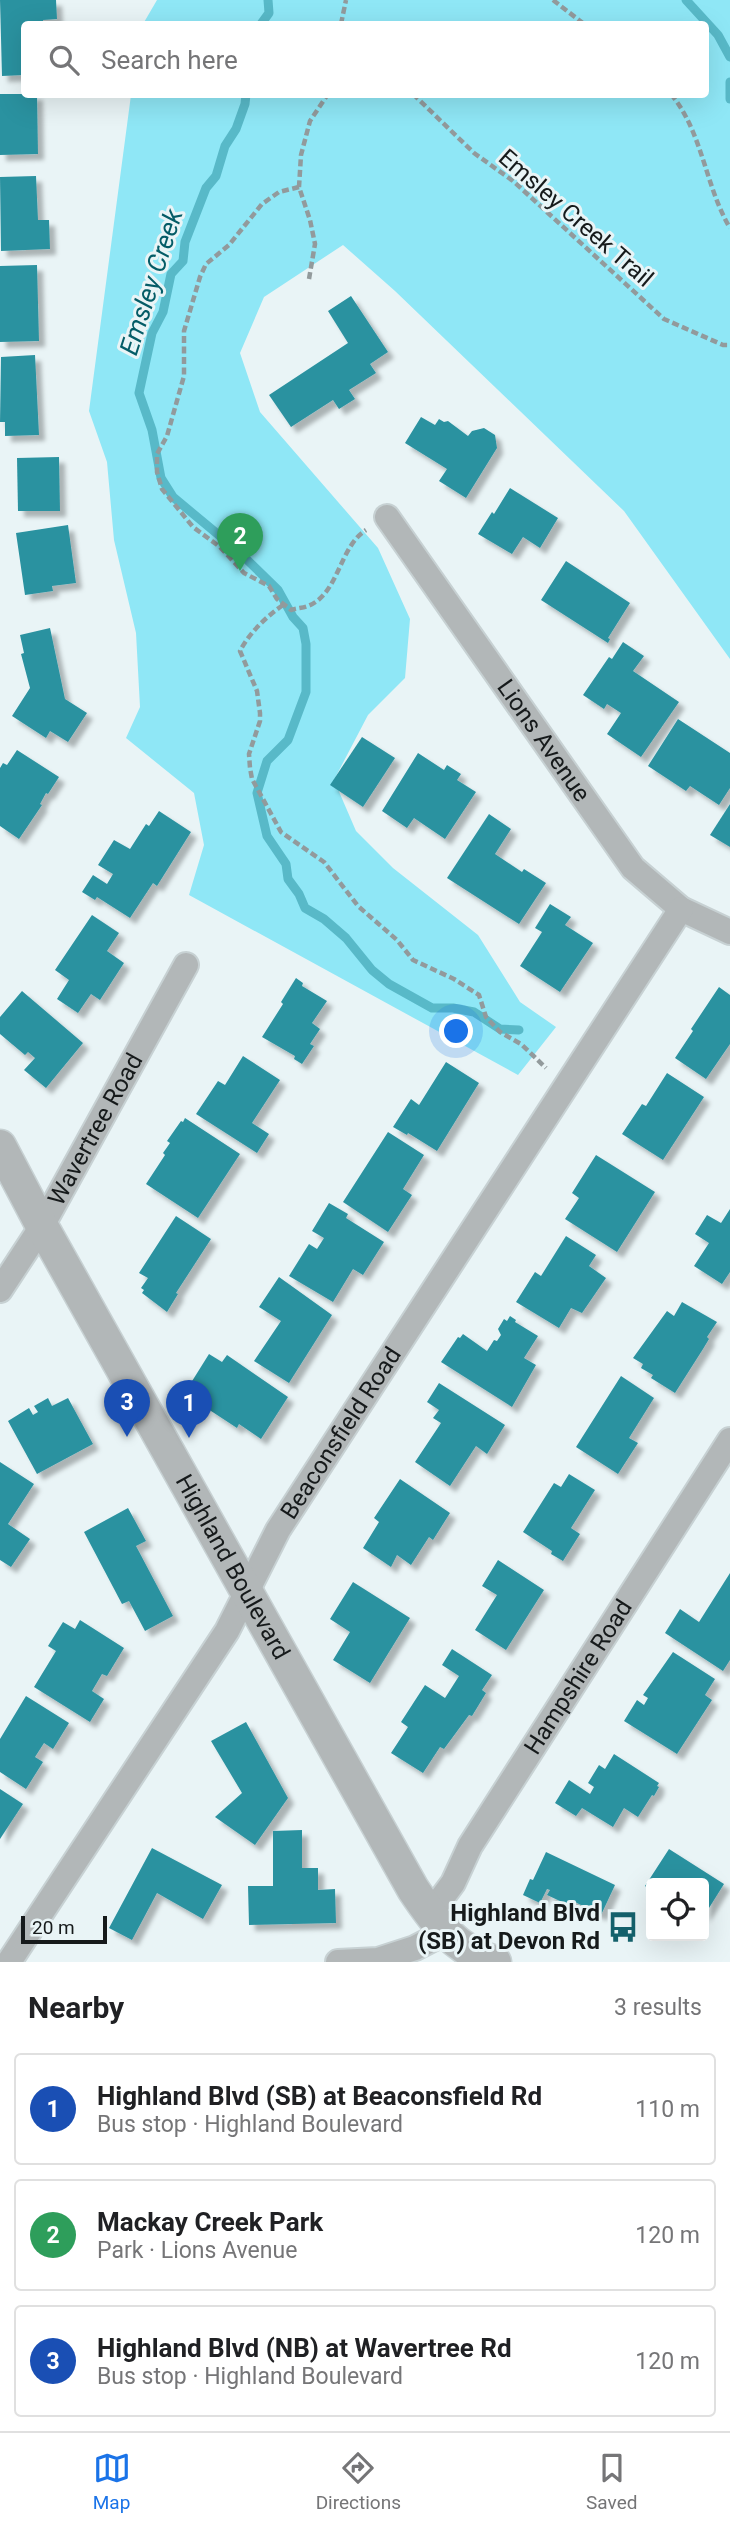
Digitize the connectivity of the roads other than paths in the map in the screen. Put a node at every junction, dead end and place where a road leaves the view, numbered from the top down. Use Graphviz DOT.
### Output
graph roads {
  1 [pos="387,517"];
  2 [pos="681,909"];
  3 [pos="730,932"];
  4 [pos="187,965"];
  5 [pos="0,1146"];
  6 [pos="42,1226"];
  7 [pos="0,1290"];
  8 [pos="730,1440"];
  9 [pos="248,1590"];
  10 [pos="437,1923"];
  11 [pos="9,1962"];
  12 [pos="338,1962"];
  13 [pos="495,1962"];
  1 -- 2 [label="street, Lions Avenue"];
  2 -- 3 [label="street, Lions Avenue"];
  2 -- 9 [label="street, Beaconsfield Road"];
  4 -- 6 [label="street, Wavertree Road"];
  5 -- 6 [label="street, Highland Boulevard"];
  6 -- 7 [label="street, Wavertree Road"];
  6 -- 9 [label="street, Highland Boulevard"];
  8 -- 10 [label="street, Hampshire Road"];
  9 -- 10 [label="street, Highland Boulevard"];
  9 -- 11 [label="street, Beaconsfield Road"];
  10 -- 12 [label="street"];
  10 -- 13 [label="street, Highland Boulevard"];
}
